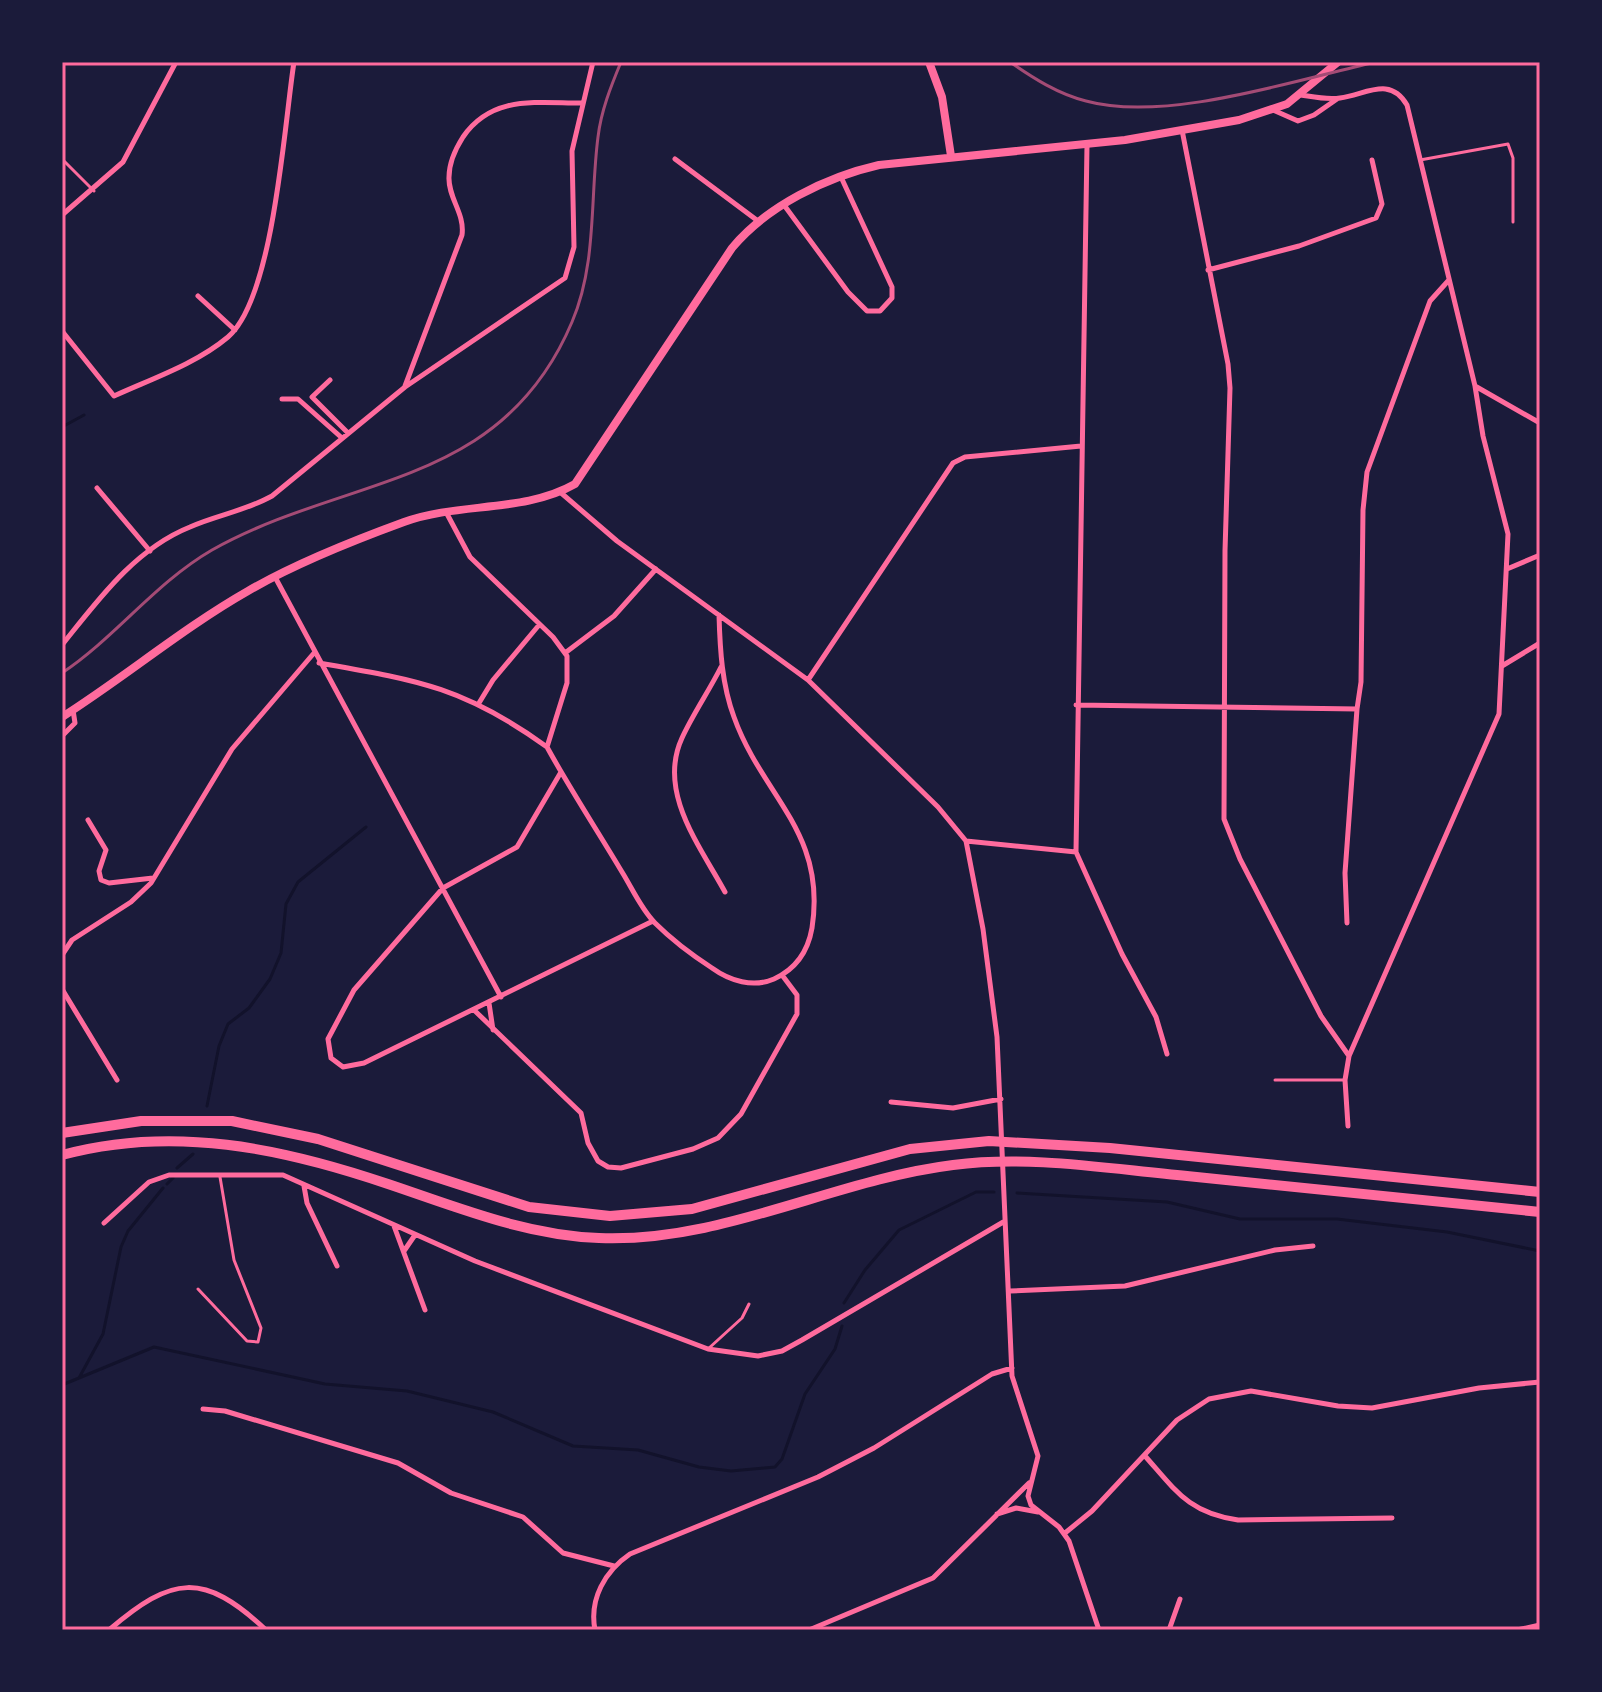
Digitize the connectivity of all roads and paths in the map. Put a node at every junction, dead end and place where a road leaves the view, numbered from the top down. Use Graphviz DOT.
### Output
graph roads {
  1 [pos="176,62"];
  2 [pos="294,62"];
  3 [pos="593,62"];
  4 [pos="929,62"];
  5 [pos="1338,62"];
  6 [pos="1301,95"];
  7 [pos="1337,99"];
  8 [pos="581,103"];
  9 [pos="1273,110"];
  10 [pos="1182,130"];
  11 [pos="1087,145"];
  12 [pos="951,156"];
  13 [pos="62,159"];
  14 [pos="675,159"];
  15 [pos="1372,160"];
  16 [pos="1420,160"];
  17 [pos="841,177"];
  18 [pos="94,191"];
  19 [pos="784,205"];
  20 [pos="62,215"];
  21 [pos="758,221"];
  22 [pos="1513,222"];
  23 [pos="1208,270"];
  24 [pos="1448,281"];
  25 [pos="198,296"];
  26 [pos="235,330"];
  27 [pos="62,331"];
  28 [pos="330,380"];
  29 [pos="1475,386"];
  30 [pos="405,387"];
  31 [pos="282,399"];
  32 [pos="1540,423"];
  33 [pos="348,433"];
  34 [pos="342,438"];
  35 [pos="1081,446"];
  36 [pos="97,488"];
  37 [pos="560,492"];
  38 [pos="446,512"];
  39 [pos="150,551"];
  40 [pos="1540,555"];
  41 [pos="656,569"];
  42 [pos="1507,569"];
  43 [pos="275,577"];
  44 [pos="719,614"];
  45 [pos="539,625"];
  46 [pos="1540,643"];
  47 [pos="62,645"];
  48 [pos="314,653"];
  49 [pos="565,653"];
  50 [pos="319,663"];
  51 [pos="1502,666"];
  52 [pos="722,667"];
  53 [pos="808,680"];
  54 [pos="479,703"];
  55 [pos="1076,705"];
  56 [pos="1224,707"];
  57 [pos="1357,709"];
  58 [pos="73,710"];
  59 [pos="62,717"];
  60 [pos="62,736"];
  61 [pos="547,747"];
  62 [pos="561,772"];
  63 [pos="88,820"];
  64 [pos="966,841"];
  65 [pos="1076,852"];
  66 [pos="154,878"];
  67 [pos="443,888"];
  68 [pos="725,892"];
  69 [pos="653,921"];
  70 [pos="1347,923"];
  71 [pos="62,955"];
  72 [pos="782,975"];
  73 [pos="62,989"];
  74 [pos="501,997"];
  75 [pos="489,1003"];
  76 [pos="474,1010"];
  77 [pos="494,1031"];
  78 [pos="1167,1054"];
  79 [pos="1349,1056"];
  80 [pos="117,1080"];
  81 [pos="1275,1080"];
  82 [pos="1345,1080"];
  83 [pos="1001,1099"];
  84 [pos="891,1102"];
  85 [pos="1348,1126"];
  86 [pos="62,1133"];
  87 [pos="62,1155"];
  88 [pos="220,1173"];
  89 [pos="304,1186"];
  90 [pos="1540,1192"];
  91 [pos="1540,1212"];
  92 [pos="1005,1221"];
  93 [pos="104,1223"];
  94 [pos="394,1225"];
  95 [pos="415,1235"];
  96 [pos="1313,1246"];
  97 [pos="403,1252"];
  98 [pos="337,1266"];
  99 [pos="198,1289"];
  100 [pos="1010,1291"];
  101 [pos="749,1304"];
  102 [pos="425,1310"];
  103 [pos="708,1349"];
  104 [pos="1012,1368"];
  105 [pos="1540,1382"];
  106 [pos="203,1409"];
  107 [pos="1145,1456"];
  108 [pos="1030,1482"];
  109 [pos="1038,1513"];
  110 [pos="995,1514"];
  111 [pos="1392,1518"];
  112 [pos="1065,1533"];
  113 [pos="614,1566"];
  114 [pos="1180,1599"];
  115 [pos="1540,1625"];
  116 [pos="109,1630"];
  117 [pos="266,1630"];
  118 [pos="595,1630"];
  119 [pos="809,1630"];
  120 [pos="1099,1630"];
  121 [pos="1169,1630"];
  122 [pos="1517,1630"];
  1 -- 18 [label="street"];
  2 -- 26 [label="street"];
  3 -- 8 [label="street"];
  4 -- 12 [label="main road"];
  5 -- 6 [label="main road"];
  6 -- 7 [label="street"];
  6 -- 9 [label="main road"];
  7 -- 9 [label="street"];
  7 -- 16 [label="street"];
  8 -- 30 [label="street"];
  8 -- 30 [label="street"];
  9 -- 10 [label="main road"];
  10 -- 11 [label="main road"];
  10 -- 23 [label="street"];
  11 -- 12 [label="main road"];
  11 -- 35 [label="street"];
  12 -- 17 [label="main road"];
  13 -- 18 [label="lane"];
  14 -- 21 [label="street"];
  15 -- 23 [label="street"];
  16 -- 22 [label="lane"];
  16 -- 24 [label="street"];
  17 -- 19 [label="main road"];
  17 -- 19 [label="street"];
  18 -- 20 [label="street"];
  19 -- 21 [label="main road"];
  21 -- 37 [label="main road"];
  23 -- 56 [label="street"];
  24 -- 29 [label="street"];
  24 -- 57 [label="street"];
  25 -- 26 [label="street"];
  26 -- 27 [label="street"];
  28 -- 33 [label="street"];
  29 -- 32 [label="street"];
  29 -- 42 [label="street"];
  30 -- 33 [label="street"];
  31 -- 34 [label="street"];
  33 -- 34 [label="street"];
  34 -- 39 [label="street"];
  35 -- 53 [label="street"];
  35 -- 55 [label="street"];
  36 -- 39 [label="street"];
  37 -- 38 [label="main road"];
  37 -- 41 [label="street"];
  38 -- 43 [label="main road"];
  38 -- 45 [label="street"];
  39 -- 47 [label="street"];
  40 -- 42 [label="street"];
  41 -- 44 [label="street"];
  41 -- 49 [label="street"];
  42 -- 51 [label="street"];
  43 -- 48 [label="street"];
  43 -- 58 [label="main road"];
  44 -- 52 [label="street"];
  44 -- 53 [label="street"];
  45 -- 49 [label="street"];
  45 -- 54 [label="street"];
  46 -- 51 [label="street"];
  48 -- 50 [label="street"];
  48 -- 66 [label="street"];
  49 -- 61 [label="street"];
  50 -- 54 [label="street"];
  50 -- 67 [label="street"];
  51 -- 79 [label="street"];
  52 -- 68 [label="street"];
  52 -- 72 [label="street"];
  53 -- 64 [label="street"];
  54 -- 61 [label="street"];
  55 -- 56 [label="street"];
  55 -- 65 [label="street"];
  56 -- 57 [label="street"];
  56 -- 79 [label="street"];
  57 -- 70 [label="street"];
  58 -- 59 [label="main road"];
  58 -- 60 [label="street"];
  61 -- 62 [label="street"];
  62 -- 67 [label="street"];
  62 -- 69 [label="street"];
  63 -- 66 [label="street"];
  64 -- 65 [label="street"];
  64 -- 83 [label="street"];
  65 -- 78 [label="street"];
  66 -- 71 [label="street"];
  67 -- 74 [label="street"];
  67 -- 76 [label="street"];
  69 -- 72 [label="street"];
  69 -- 74 [label="street"];
  72 -- 77 [label="street"];
  73 -- 80 [label="street"];
  74 -- 75 [label="street"];
  75 -- 76 [label="street"];
  75 -- 77 [label="street"];
  76 -- 77 [label="street"];
  79 -- 82 [label="street"];
  81 -- 82 [label="lane"];
  82 -- 85 [label="street"];
  83 -- 84 [label="street"];
  83 -- 92 [label="street"];
  86 -- 90 [label="highway"];
  87 -- 91 [label="highway"];
  88 -- 89 [label="street"];
  88 -- 93 [label="street"];
  88 -- 99 [label="lane"];
  89 -- 94 [label="street"];
  89 -- 98 [label="street"];
  92 -- 100 [label="street"];
  92 -- 103 [label="street"];
  94 -- 95 [label="street"];
  94 -- 97 [label="street"];
  95 -- 97 [label="street"];
  95 -- 103 [label="street"];
  96 -- 100 [label="street"];
  97 -- 102 [label="street"];
  100 -- 104 [label="street"];
  101 -- 103 [label="lane"];
  104 -- 108 [label="street"];
  104 -- 113 [label="street"];
  105 -- 107 [label="street"];
  106 -- 113 [label="street"];
  107 -- 111 [label="street"];
  107 -- 112 [label="street"];
  108 -- 109 [label="street"];
  108 -- 110 [label="street"];
  109 -- 110 [label="street"];
  109 -- 112 [label="street"];
  110 -- 119 [label="street"];
  112 -- 120 [label="street"];
  113 -- 118 [label="street"];
  114 -- 121 [label="street"];
  115 -- 122 [label="street"];
  116 -- 117 [label="street"];
}
